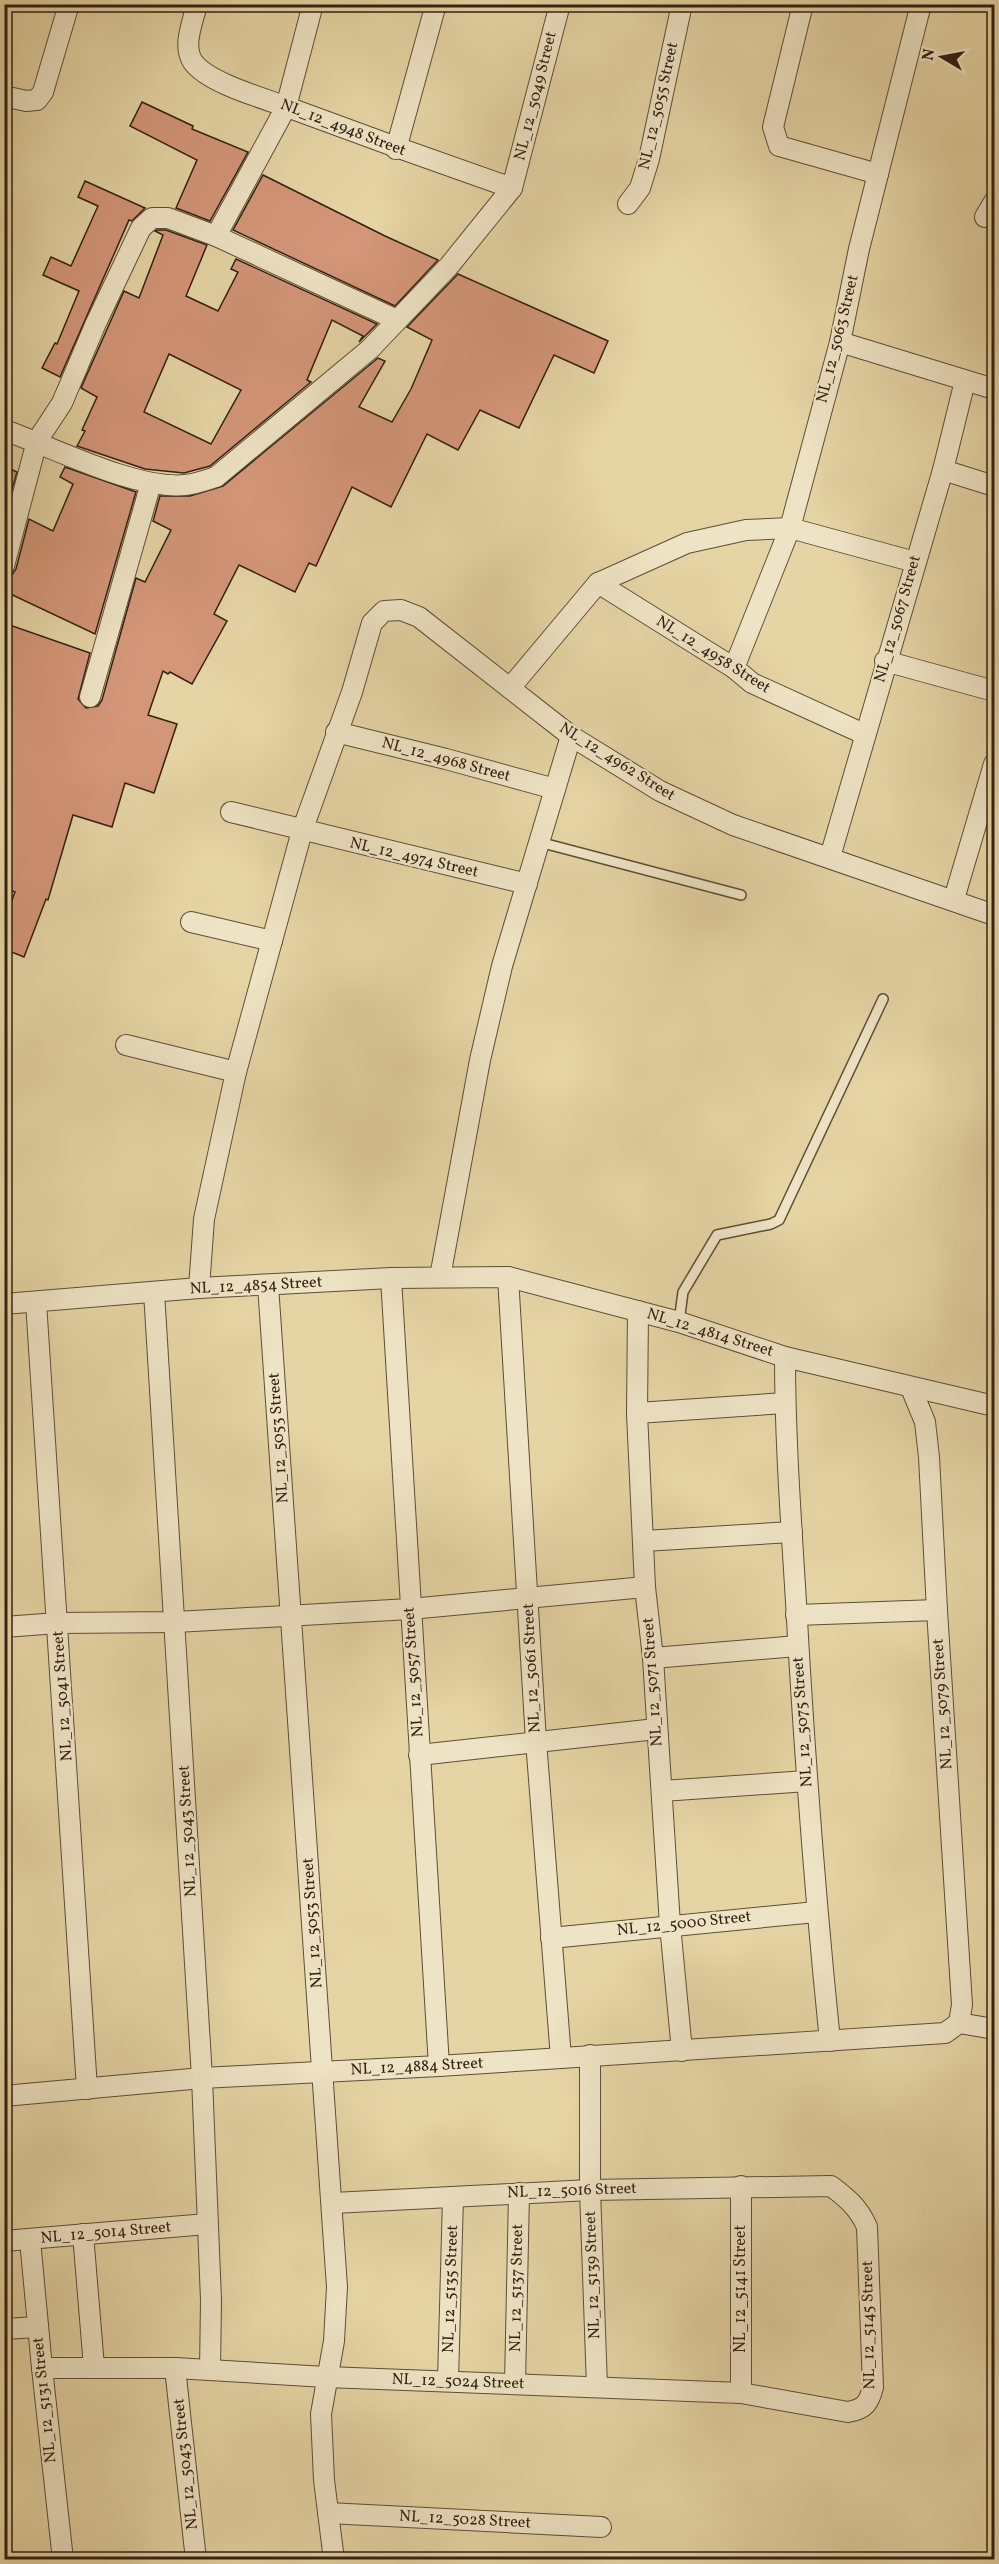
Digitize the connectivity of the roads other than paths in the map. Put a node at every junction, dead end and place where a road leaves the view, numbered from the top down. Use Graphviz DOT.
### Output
graph roads {
  1 [pos="69,4"];
  2 [pos="197,4"];
  3 [pos="313,4"];
  4 [pos="436,4"];
  5 [pos="560,4"];
  6 [pos="682,4"];
  7 [pos="802,4"];
  8 [pos="921,4"];
  9 [pos="4,96"];
  10 [pos="286,107"];
  11 [pos="396,149"];
  12 [pos="878,174"];
  13 [pos="512,188"];
  14 [pos="628,204"];
  15 [pos="216,236"];
  16 [pos="397,320"];
  17 [pos="840,342"];
  18 [pos="964,381"];
  19 [pos="994,389"];
  20 [pos="4,430"];
  21 [pos="37,441"];
  22 [pos="942,471"];
  23 [pos="151,483"];
  24 [pos="994,486"];
  25 [pos="790,528"];
  26 [pos="915,562"];
  27 [pos="4,566"];
  28 [pos="598,583"];
  29 [pos="885,661"];
  30 [pos="734,668"];
  31 [pos="510,688"];
  32 [pos="994,691"];
  33 [pos="90,697"];
  34 [pos="336,732"];
  35 [pos="864,735"];
  36 [pos="571,736"];
  37 [pos="994,764"];
  38 [pos="555,789"];
  39 [pos="231,812"];
  40 [pos="302,831"];
  41 [pos="539,842"];
  42 [pos="830,858"];
  43 [pos="527,884"];
  44 [pos="741,895"];
  45 [pos="954,899"];
  46 [pos="994,915"];
  47 [pos="191,922"];
  48 [pos="272,941"];
  49 [pos="883,999"];
  50 [pos="126,1045"];
  51 [pos="236,1072"];
  52 [pos="441,1277"];
  53 [pos="508,1277"];
  54 [pos="391,1278"];
  55 [pos="268,1285"];
  56 [pos="199,1288"];
  57 [pos="154,1292"];
  58 [pos="36,1302"];
  59 [pos="4,1304"];
  60 [pos="638,1311"];
  61 [pos="679,1322"];
  62 [pos="785,1356"];
  63 [pos="911,1388"];
  64 [pos="785,1403"];
  65 [pos="994,1406"];
  66 [pos="637,1413"];
  67 [pos="792,1532"];
  68 [pos="644,1541"];
  69 [pos="645,1587"];
  70 [pos="528,1597"];
  71 [pos="410,1609"];
  72 [pos="937,1610"];
  73 [pos="292,1615"];
  74 [pos="796,1615"];
  75 [pos="176,1622"];
  76 [pos="58,1623"];
  77 [pos="4,1627"];
  78 [pos="797,1646"];
  79 [pos="653,1658"];
  80 [pos="656,1729"];
  81 [pos="536,1741"];
  82 [pos="419,1755"];
  83 [pos="807,1781"];
  84 [pos="662,1791"];
  85 [pos="816,1912"];
  86 [pos="670,1925"];
  87 [pos="551,1938"];
  88 [pos="959,2024"];
  89 [pos="994,2029"];
  90 [pos="830,2041"];
  91 [pos="682,2051"];
  92 [pos="590,2055"];
  93 [pos="561,2058"];
  94 [pos="439,2066"];
  95 [pos="322,2072"];
  96 [pos="202,2079"];
  97 [pos="87,2089"];
  98 [pos="4,2096"];
  99 [pos="811,2185"];
  100 [pos="741,2186"];
  101 [pos="590,2190"];
  102 [pos="519,2193"];
  103 [pos="453,2198"];
  104 [pos="333,2203"];
  105 [pos="207,2224"];
  106 [pos="83,2234"];
  107 [pos="30,2240"];
  108 [pos="4,2241"];
  109 [pos="38,2327"];
  110 [pos="4,2329"];
  111 [pos="94,2367"];
  112 [pos="42,2368"];
  113 [pos="175,2368"];
  114 [pos="210,2370"];
  115 [pos="326,2377"];
  116 [pos="448,2381"];
  117 [pos="515,2384"];
  118 [pos="597,2387"];
  119 [pos="741,2392"];
  120 [pos="328,2513"];
  121 [pos="601,2527"];
  122 [pos="63,2559"];
  123 [pos="196,2559"];
  124 [pos="334,2559"];
  1 -- 9 [label="street"];
  2 -- 10 [label="street, NL_12_4948 Street"];
  3 -- 10 [label="street"];
  4 -- 11 [label="street"];
  5 -- 13 [label="street, NL_12_5049 Street"];
  6 -- 14 [label="street, NL_12_5055 Street"];
  7 -- 12 [label="street"];
  8 -- 12 [label="street, NL_12_5063 Street"];
  10 -- 11 [label="street, NL_12_4948 Street"];
  10 -- 15 [label="street"];
  11 -- 13 [label="street, NL_12_4948 Street"];
  12 -- 17 [label="street, NL_12_5063 Street"];
  13 -- 16 [label="street"];
  15 -- 16 [label="street"];
  15 -- 21 [label="street"];
  16 -- 23 [label="street"];
  17 -- 18 [label="street"];
  17 -- 25 [label="street, NL_12_5063 Street"];
  18 -- 19 [label="street"];
  18 -- 22 [label="street, NL_12_5067 Street"];
  20 -- 21 [label="street"];
  21 -- 23 [label="street"];
  21 -- 27 [label="street"];
  22 -- 24 [label="street"];
  22 -- 26 [label="street, NL_12_5067 Street"];
  23 -- 33 [label="street"];
  25 -- 26 [label="street"];
  25 -- 28 [label="street"];
  25 -- 30 [label="street, NL_12_5063 Street"];
  26 -- 29 [label="street, NL_12_5067 Street"];
  28 -- 30 [label="street, NL_12_4958 Street"];
  28 -- 31 [label="street"];
  29 -- 32 [label="street"];
  29 -- 35 [label="street, NL_12_5067 Street"];
  30 -- 35 [label="street, NL_12_4958 Street"];
  31 -- 34 [label="street, NL_12_4962 Street"];
  31 -- 36 [label="street, NL_12_4962 Street"];
  34 -- 38 [label="street, NL_12_4968 Street"];
  34 -- 40 [label="street"];
  35 -- 42 [label="street, NL_12_5067 Street"];
  36 -- 38 [label="street"];
  36 -- 42 [label="street, NL_12_4962 Street"];
  37 -- 45 [label="street"];
  38 -- 41 [label="street"];
  39 -- 40 [label="street, NL_12_4974 Street"];
  40 -- 43 [label="street, NL_12_4974 Street"];
  40 -- 48 [label="street"];
  41 -- 43 [label="street"];
  41 -- 44 [label="lane"];
  42 -- 45 [label="street, NL_12_4962 Street"];
  43 -- 52 [label="street"];
  45 -- 46 [label="street, NL_12_4962 Street"];
  47 -- 48 [label="street"];
  48 -- 51 [label="street"];
  49 -- 61 [label="lane"];
  50 -- 51 [label="street"];
  51 -- 56 [label="street"];
  52 -- 53 [label="street, NL_12_4854 Street"];
  52 -- 54 [label="street, NL_12_4854 Street"];
  53 -- 60 [label="street, NL_12_4814 Street"];
  53 -- 70 [label="street, NL_12_5061 Street"];
  54 -- 55 [label="street, NL_12_4854 Street"];
  54 -- 71 [label="street, NL_12_5057 Street"];
  55 -- 56 [label="street, NL_12_4854 Street"];
  55 -- 73 [label="street, NL_12_5053 Street"];
  56 -- 57 [label="street, NL_12_4854 Street"];
  57 -- 58 [label="street, NL_12_4854 Street"];
  57 -- 75 [label="street, NL_12_5043 Street"];
  58 -- 59 [label="street, NL_12_4854 Street"];
  58 -- 76 [label="street, NL_12_5041 Street"];
  60 -- 61 [label="street, NL_12_4814 Street"];
  60 -- 66 [label="street, NL_12_5071 Street"];
  61 -- 62 [label="street, NL_12_4814 Street"];
  62 -- 63 [label="street, NL_12_4814 Street"];
  62 -- 64 [label="street, NL_12_5075 Street"];
  63 -- 65 [label="street, NL_12_4814 Street"];
  63 -- 72 [label="street, NL_12_5079 Street"];
  64 -- 66 [label="street"];
  64 -- 67 [label="street, NL_12_5075 Street"];
  66 -- 68 [label="street, NL_12_5071 Street"];
  67 -- 68 [label="street"];
  67 -- 74 [label="street, NL_12_5075 Street"];
  68 -- 69 [label="street, NL_12_5071 Street"];
  69 -- 70 [label="street"];
  69 -- 79 [label="street, NL_12_5071 Street"];
  70 -- 71 [label="street"];
  70 -- 81 [label="street, NL_12_5061 Street"];
  71 -- 73 [label="street"];
  71 -- 82 [label="street, NL_12_5057 Street"];
  72 -- 74 [label="street"];
  72 -- 88 [label="street, NL_12_5079 Street"];
  73 -- 75 [label="street"];
  73 -- 95 [label="street, NL_12_5053 Street"];
  74 -- 78 [label="street, NL_12_5075 Street"];
  75 -- 76 [label="street"];
  75 -- 96 [label="street, NL_12_5043 Street"];
  76 -- 77 [label="street"];
  76 -- 97 [label="street, NL_12_5041 Street"];
  78 -- 79 [label="street"];
  78 -- 83 [label="street, NL_12_5075 Street"];
  79 -- 80 [label="street, NL_12_5071 Street"];
  80 -- 81 [label="street"];
  80 -- 84 [label="street, NL_12_5071 Street"];
  81 -- 82 [label="street"];
  81 -- 87 [label="street, NL_12_5061 Street"];
  82 -- 94 [label="street, NL_12_5057 Street"];
  83 -- 84 [label="street"];
  83 -- 85 [label="street, NL_12_5075 Street"];
  84 -- 86 [label="street, NL_12_5071 Street"];
  85 -- 86 [label="street, NL_12_5000 Street"];
  85 -- 90 [label="street, NL_12_5075 Street"];
  86 -- 87 [label="street, NL_12_5000 Street"];
  86 -- 91 [label="street, NL_12_5071 Street"];
  87 -- 93 [label="street, NL_12_5061 Street"];
  88 -- 89 [label="street"];
  88 -- 90 [label="street, NL_12_4884 Street"];
  90 -- 91 [label="street, NL_12_4884 Street"];
  91 -- 92 [label="street, NL_12_4884 Street"];
  92 -- 93 [label="street, NL_12_4884 Street"];
  92 -- 101 [label="street, NL_12_5139 Street"];
  93 -- 94 [label="street, NL_12_4884 Street"];
  94 -- 95 [label="street, NL_12_4884 Street"];
  95 -- 96 [label="street, NL_12_4884 Street"];
  95 -- 104 [label="street, NL_12_5053 Street"];
  96 -- 97 [label="street, NL_12_4884 Street"];
  96 -- 105 [label="street, NL_12_5043 Street"];
  97 -- 98 [label="street, NL_12_4884 Street"];
  99 -- 100 [label="street, NL_12_5016 Street"];
  99 -- 119 [label="street, NL_12_5145 Street"];
  100 -- 101 [label="street, NL_12_5016 Street"];
  100 -- 119 [label="street, NL_12_5141 Street"];
  101 -- 102 [label="street, NL_12_5016 Street"];
  101 -- 118 [label="street, NL_12_5139 Street"];
  102 -- 103 [label="street, NL_12_5016 Street"];
  102 -- 117 [label="street, NL_12_5137 Street"];
  103 -- 104 [label="street, NL_12_5016 Street"];
  103 -- 116 [label="street, NL_12_5135 Street"];
  104 -- 115 [label="street, NL_12_5053 Street"];
  105 -- 106 [label="street, NL_12_5014 Street"];
  105 -- 114 [label="street, NL_12_5043 Street"];
  106 -- 107 [label="street, NL_12_5014 Street"];
  106 -- 111 [label="street"];
  107 -- 108 [label="street, NL_12_5014 Street"];
  107 -- 109 [label="street, NL_12_5131 Street"];
  109 -- 110 [label="street"];
  109 -- 112 [label="street, NL_12_5131 Street"];
  111 -- 112 [label="street, NL_12_5024 Street"];
  111 -- 113 [label="street, NL_12_5024 Street"];
  112 -- 122 [label="street, NL_12_5131 Street"];
  113 -- 114 [label="street, NL_12_5024 Street"];
  113 -- 123 [label="street, NL_12_5043 Street"];
  114 -- 115 [label="street, NL_12_5024 Street"];
  115 -- 116 [label="street, NL_12_5024 Street"];
  115 -- 120 [label="street, NL_12_5053 Street"];
  116 -- 117 [label="street, NL_12_5024 Street"];
  117 -- 118 [label="street, NL_12_5024 Street"];
  118 -- 119 [label="street, NL_12_5024 Street"];
  120 -- 121 [label="street, NL_12_5028 Street"];
  120 -- 124 [label="street, NL_12_5053 Street"];
}
